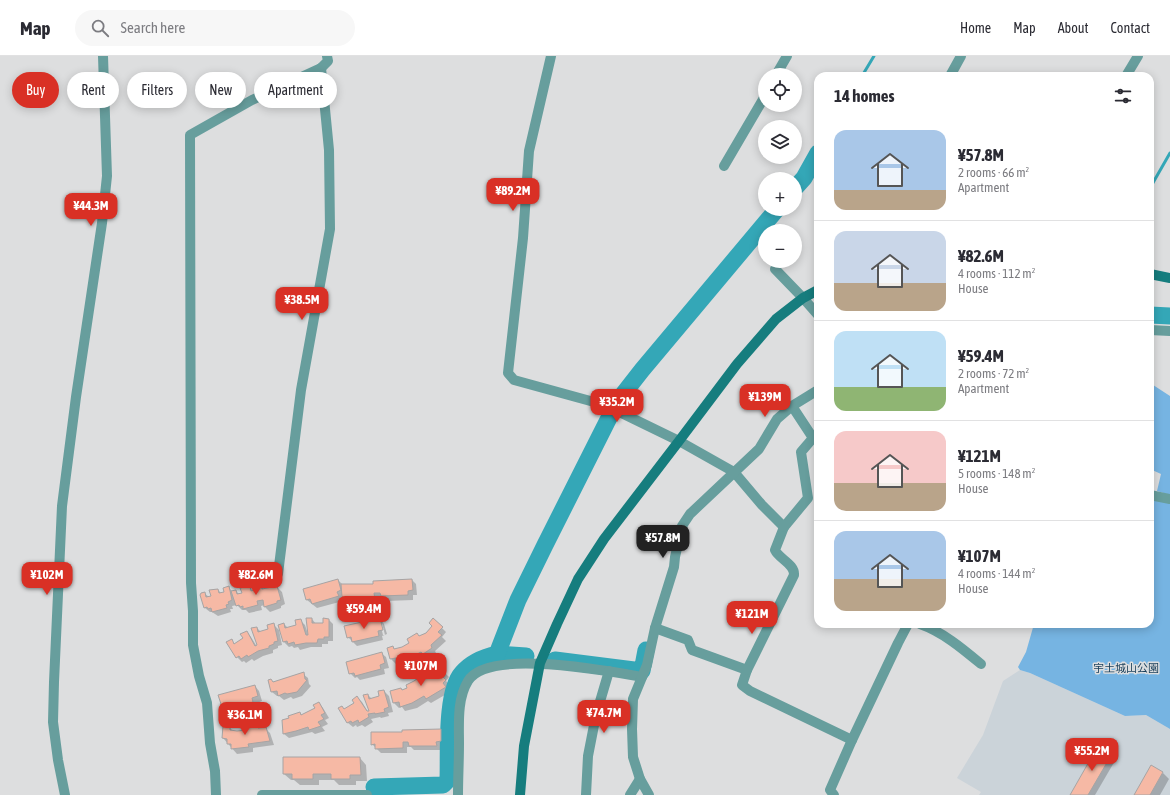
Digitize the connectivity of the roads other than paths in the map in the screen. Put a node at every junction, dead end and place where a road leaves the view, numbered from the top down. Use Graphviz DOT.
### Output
graph roads {
  1 [pos="103,56"];
  2 [pos="326,56"];
  3 [pos="551,56"];
  4 [pos="786,56"];
  5 [pos="962,56"];
  6 [pos="1138,56"];
  7 [pos="321,68"];
  8 [pos="780,68"];
  9 [pos="952,72"];
  10 [pos="1128,72"];
  11 [pos="758,108"];
  12 [pos="724,166"];
  13 [pos="775,269"];
  14 [pos="1154,275"];
  15 [pos="1170,278"];
  16 [pos="814,292"];
  17 [pos="803,298"];
  18 [pos="814,310"];
  19 [pos="1154,330"];
  20 [pos="1170,331"];
  21 [pos="814,392"];
  22 [pos="792,406"];
  23 [pos="680,441"];
  24 [pos="734,472"];
  25 [pos="1154,496"];
  26 [pos="1170,499"];
  27 [pos="784,527"];
  28 [pos="278,574"];
  29 [pos="654,628"];
  30 [pos="906,628"];
  31 [pos="927,628"];
  32 [pos="540,663"];
  33 [pos="981,664"];
  34 [pos="747,670"];
  35 [pos="609,671"];
  36 [pos="642,676"];
  37 [pos="852,740"];
  38 [pos="640,779"];
  39 [pos="65,795"];
  40 [pos="216,795"];
  41 [pos="262,795"];
  42 [pos="314,795"];
  43 [pos="367,795"];
  44 [pos="458,795"];
  45 [pos="520,795"];
  46 [pos="586,795"];
  47 [pos="630,795"];
  48 [pos="649,795"];
  49 [pos="834,795"];
  1 -- 39 [label="street"];
  2 -- 7 [label="street"];
  3 -- 23 [label="street"];
  4 -- 8 [label="street"];
  5 -- 9 [label="street"];
  6 -- 10 [label="street"];
  7 -- 28 [label="street"];
  7 -- 40 [label="street"];
  11 -- 12 [label="street"];
  13 -- 17 [label="street"];
  14 -- 15 [label="street"];
  16 -- 17 [label="street"];
  17 -- 18 [label="street"];
  17 -- 23 [label="street"];
  19 -- 20 [label="street"];
  21 -- 22 [label="street"];
  22 -- 24 [label="street"];
  22 -- 27 [label="street"];
  23 -- 24 [label="street"];
  23 -- 32 [label="street"];
  24 -- 27 [label="street"];
  24 -- 29 [label="street"];
  25 -- 26 [label="street"];
  27 -- 34 [label="street"];
  29 -- 34 [label="street"];
  29 -- 36 [label="street"];
  30 -- 37 [label="street"];
  31 -- 33 [label="street"];
  32 -- 35 [label="street"];
  32 -- 44 [label="street"];
  32 -- 45 [label="street"];
  34 -- 37 [label="street"];
  35 -- 36 [label="street"];
  35 -- 46 [label="street"];
  36 -- 38 [label="street"];
  37 -- 49 [label="street"];
  38 -- 47 [label="street"];
  38 -- 48 [label="street"];
  41 -- 42 [label="street"];
  42 -- 43 [label="street"];
}
